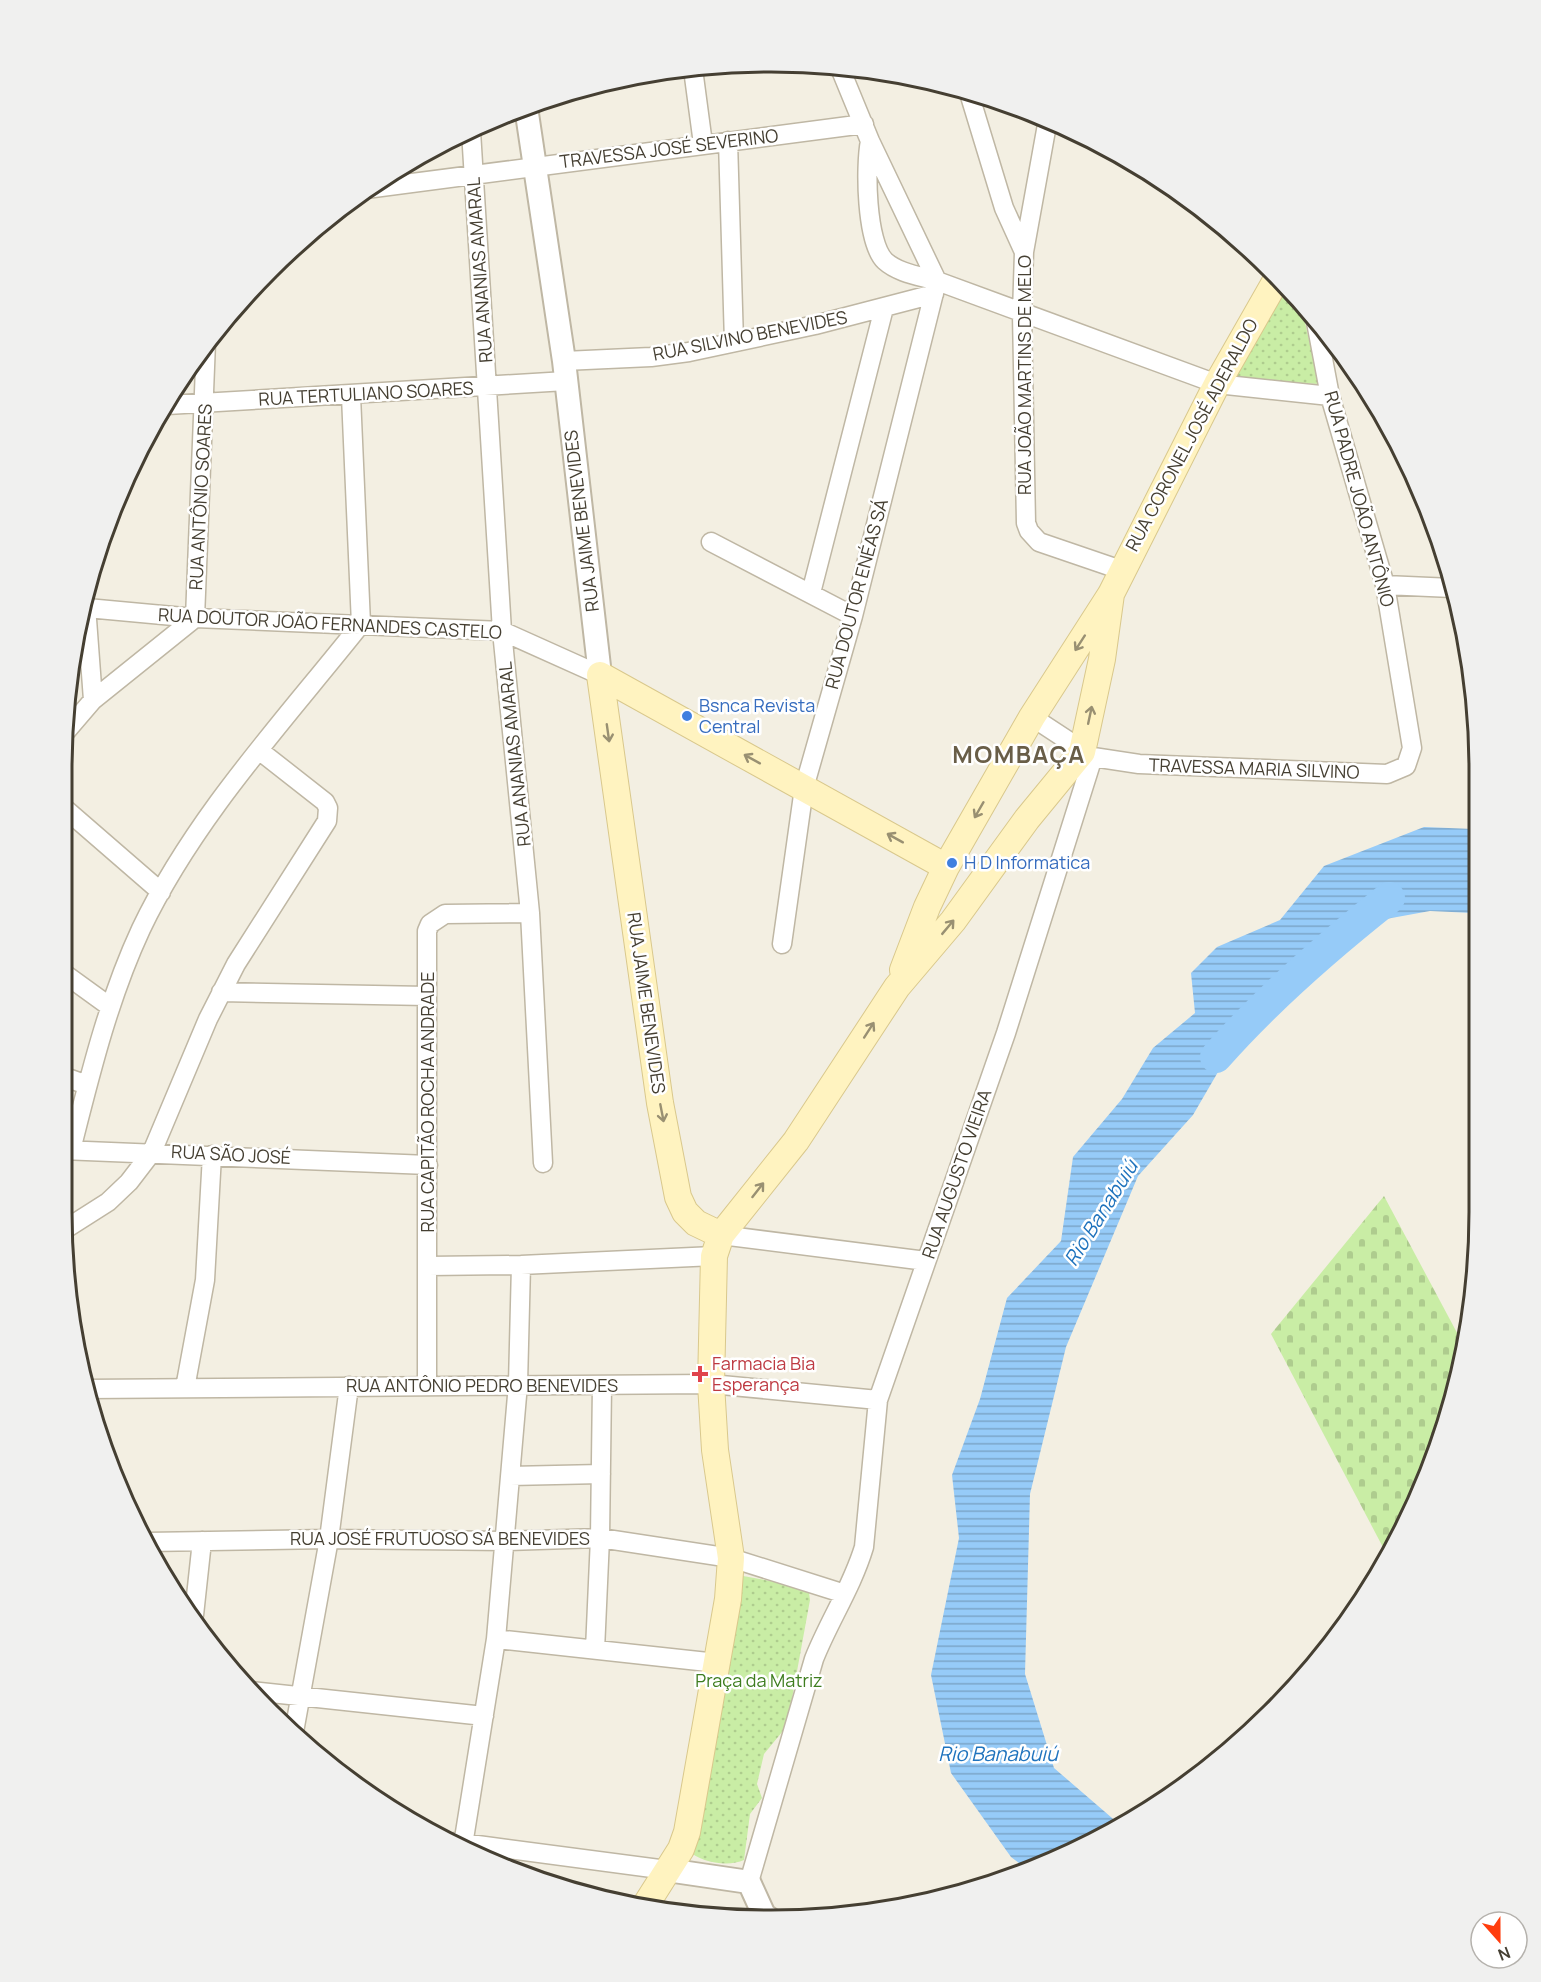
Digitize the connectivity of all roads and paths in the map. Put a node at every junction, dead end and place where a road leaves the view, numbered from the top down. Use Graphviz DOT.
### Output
graph roads {
  1 [pos="694,76"];
  2 [pos="843,76"];
  3 [pos="972,102"];
  4 [pos="527,116"];
  5 [pos="1046,129"];
  6 [pos="867,133"];
  7 [pos="472,140"];
  8 [pos="728,141"];
  9 [pos="703,144"];
  10 [pos="536,166"];
  11 [pos="883,168"];
  12 [pos="474,176"];
  13 [pos="866,180"];
  14 [pos="388,186"];
  15 [pos="1024,252"];
  16 [pos="1273,286"];
  17 [pos="936,288"];
  18 [pos="885,308"];
  19 [pos="1022,314"];
  20 [pos="1319,338"];
  21 [pos="734,342"];
  22 [pos="206,359"];
  23 [pos="565,371"];
  24 [pos="1217,384"];
  25 [pos="488,387"];
  26 [pos="351,396"];
  27 [pos="1330,396"];
  28 [pos="206,403"];
  29 [pos="176,405"];
  30 [pos="711,542"];
  31 [pos="1121,570"];
  32 [pos="1385,585"];
  33 [pos="1444,588"];
  34 [pos="811,593"];
  35 [pos="1111,594"];
  36 [pos="92,608"];
  37 [pos="853,616"];
  38 [pos="195,618"];
  39 [pos="361,624"];
  40 [pos="87,625"];
  41 [pos="502,631"];
  42 [pos="600,675"];
  43 [pos="93,700"];
  44 [pos="1032,717"];
  45 [pos="73,723"];
  46 [pos="1412,748"];
  47 [pos="260,752"];
  48 [pos="1087,754"];
  49 [pos="804,788"];
  50 [pos="72,815"];
  51 [pos="946,867"];
  52 [pos="161,892"];
  53 [pos="530,913"];
  54 [pos="782,944"];
  55 [pos="72,979"];
  56 [pos="897,987"];
  57 [pos="221,992"];
  58 [pos="427,996"];
  59 [pos="109,1006"];
  60 [pos="72,1080"];
  61 [pos="87,1085"];
  62 [pos="72,1131"];
  63 [pos="72,1150"];
  64 [pos="152,1152"];
  65 [pos="212,1155"];
  66 [pos="543,1163"];
  67 [pos="428,1165"];
  68 [pos="72,1225"];
  69 [pos="718,1246"];
  70 [pos="926,1261"];
  71 [pos="521,1265"];
  72 [pos="428,1266"];
  73 [pos="518,1384"];
  74 [pos="711,1384"];
  75 [pos="427,1385"];
  76 [pos="602,1385"];
  77 [pos="349,1386"];
  78 [pos="185,1388"];
  79 [pos="95,1389"];
  80 [pos="878,1400"];
  81 [pos="601,1474"];
  82 [pos="510,1476"];
  83 [pos="600,1538"];
  84 [pos="329,1539"];
  85 [pos="202,1541"];
  86 [pos="504,1541"];
  87 [pos="156,1542"];
  88 [pos="731,1558"];
  89 [pos="845,1594"];
  90 [pos="195,1607"];
  91 [pos="496,1639"];
  92 [pos="595,1650"];
  93 [pos="717,1663"];
  94 [pos="265,1692"];
  95 [pos="299,1696"];
  96 [pos="484,1716"];
  97 [pos="295,1723"];
  98 [pos="461,1837"];
  99 [pos="478,1845"];
  100 [pos="667,1870"];
  101 [pos="749,1882"];
  102 [pos="649,1899"];
  103 [pos="761,1910"];
  1 -- 9 [label="street"];
  2 -- 6 [label="street"];
  3 -- 15 [label="street"];
  4 -- 10 [label="street, RUA JAIME BENEVIDES"];
  5 -- 15 [label="street, RUA JOÃO MARTINS DE MELO"];
  6 -- 8 [label="street, TRAVESSA JOSÉ SEVERINO"];
  6 -- 11 [label="street"];
  6 -- 13 [label="street"];
  7 -- 12 [label="street, RUA ANANIAS AMARAL"];
  8 -- 9 [label="street, TRAVESSA JOSÉ SEVERINO"];
  8 -- 21 [label="street"];
  9 -- 10 [label="street, TRAVESSA JOSÉ SEVERINO"];
  10 -- 12 [label="street, TRAVESSA JOSÉ SEVERINO"];
  10 -- 23 [label="street, RUA JAIME BENEVIDES"];
  11 -- 13 [label="street"];
  11 -- 17 [label="street"];
  12 -- 14 [label="street, TRAVESSA JOSÉ SEVERINO"];
  12 -- 25 [label="street, RUA ANANIAS AMARAL"];
  13 -- 17 [label="street"];
  15 -- 19 [label="street, RUA JOÃO MARTINS DE MELO"];
  16 -- 24 [label="main road, RUA CORONEL JOSÉ ADERALDO"];
  17 -- 18 [label="street, RUA SILVINO BENEVIDES"];
  17 -- 19 [label="street"];
  17 -- 37 [label="street, RUA DOUTOR ENÉAS SÁ"];
  18 -- 21 [label="street, RUA SILVINO BENEVIDES"];
  18 -- 34 [label="street"];
  19 -- 24 [label="street"];
  19 -- 31 [label="street, RUA JOÃO MARTINS DE MELO"];
  20 -- 27 [label="street, RUA PADRE JOÃO ANTÔNIO"];
  21 -- 23 [label="street, RUA SILVINO BENEVIDES"];
  22 -- 28 [label="street, RUA ANTÔNIO SOARES"];
  23 -- 25 [label="street, RUA TERTULIANO SOARES"];
  23 -- 42 [label="street, RUA JAIME BENEVIDES"];
  24 -- 27 [label="street"];
  24 -- 31 [label="main road, RUA CORONEL JOSÉ ADERALDO"];
  25 -- 26 [label="street, RUA TERTULIANO SOARES"];
  25 -- 41 [label="street, RUA ANANIAS AMARAL"];
  26 -- 28 [label="street, RUA TERTULIANO SOARES"];
  26 -- 39 [label="street"];
  27 -- 32 [label="street, RUA PADRE JOÃO ANTÔNIO"];
  28 -- 29 [label="street, RUA TERTULIANO SOARES"];
  28 -- 38 [label="street, RUA ANTÔNIO SOARES"];
  30 -- 34 [label="street"];
  31 -- 35 [label="main road, RUA CORONEL JOSÉ ADERALDO"];
  32 -- 33 [label="street"];
  32 -- 46 [label="street, RUA PADRE JOÃO ANTÔNIO"];
  34 -- 37 [label="street"];
  35 -- 44 [label="main road, RUA CORONEL JOSÉ ADERALDO, one-way"];
  48 -- 35 [label="main road, RUA CORONEL JOSÉ ADERALDO, one-way"];
  36 -- 38 [label="street, RUA DOUTOR JOÃO FERNANDES CASTELO"];
  37 -- 49 [label="street, RUA DOUTOR ENÉAS SÁ"];
  38 -- 39 [label="street, RUA DOUTOR JOÃO FERNANDES CASTELO"];
  38 -- 43 [label="street"];
  39 -- 41 [label="street, RUA DOUTOR JOÃO FERNANDES CASTELO"];
  39 -- 47 [label="street"];
  40 -- 43 [label="street"];
  41 -- 42 [label="street, RUA DOUTOR JOÃO FERNANDES CASTELO"];
  41 -- 53 [label="street, RUA ANANIAS AMARAL"];
  49 -- 42 [label="main road, RUA DOUTOR JOÃO FERNANDES CASTELO, one-way"];
  42 -- 69 [label="main road, RUA JAIME BENEVIDES, one-way"];
  43 -- 45 [label="street"];
  44 -- 48 [label="street"];
  44 -- 51 [label="main road, RUA CORONEL JOSÉ ADERALDO, one-way"];
  46 -- 48 [label="street, TRAVESSA MARIA SILVINO"];
  47 -- 52 [label="street"];
  47 -- 57 [label="street"];
  56 -- 48 [label="main road, RUA CORONEL JOSÉ ADERALDO, one-way"];
  48 -- 70 [label="street, RUA AUGUSTO VIEIRA"];
  51 -- 49 [label="main road, RUA DOUTOR JOÃO FERNANDES CASTELO, one-way"];
  49 -- 54 [label="street, RUA DOUTOR ENÉAS SÁ"];
  50 -- 52 [label="street"];
  51 -- 56 [label="main road, RUA CORONEL JOSÉ ADERALDO"];
  52 -- 59 [label="street"];
  53 -- 58 [label="street, RUA CAPITÃO ROCHA ANDRADE"];
  53 -- 66 [label="street, RUA ANANIAS AMARAL"];
  55 -- 59 [label="street"];
  69 -- 56 [label="main road, RUA CORONEL JOSÉ ADERALDO, one-way"];
  57 -- 58 [label="street"];
  57 -- 64 [label="street"];
  58 -- 67 [label="street, RUA CAPITÃO ROCHA ANDRADE"];
  59 -- 61 [label="street"];
  60 -- 61 [label="street"];
  61 -- 62 [label="street"];
  63 -- 64 [label="street"];
  64 -- 65 [label="street, RUA SÃO JOSÉ"];
  64 -- 68 [label="street, RUA SÃO JOSÉ"];
  65 -- 67 [label="street, RUA SÃO JOSÉ"];
  65 -- 78 [label="street"];
  67 -- 72 [label="street, RUA CAPITÃO ROCHA ANDRADE"];
  69 -- 70 [label="street"];
  69 -- 71 [label="street"];
  69 -- 74 [label="main road"];
  70 -- 80 [label="street, RUA AUGUSTO VIEIRA"];
  71 -- 72 [label="street"];
  71 -- 73 [label="street"];
  72 -- 75 [label="street, RUA CAPITÃO ROCHA ANDRADE"];
  73 -- 75 [label="street, RUA ANTÔNIO PEDRO BENEVIDES"];
  73 -- 76 [label="street, RUA ANTÔNIO PEDRO BENEVIDES"];
  73 -- 82 [label="street"];
  74 -- 76 [label="street, RUA ANTÔNIO PEDRO BENEVIDES"];
  74 -- 80 [label="street, RUA ANTÔNIO PEDRO BENEVIDES"];
  74 -- 88 [label="main road"];
  75 -- 77 [label="street, RUA ANTÔNIO PEDRO BENEVIDES"];
  76 -- 81 [label="street"];
  77 -- 78 [label="street, RUA ANTÔNIO PEDRO BENEVIDES"];
  77 -- 84 [label="street"];
  78 -- 79 [label="street, RUA ANTÔNIO PEDRO BENEVIDES"];
  80 -- 89 [label="street, RUA AUGUSTO VIEIRA"];
  81 -- 82 [label="street"];
  81 -- 83 [label="street"];
  82 -- 86 [label="street"];
  83 -- 86 [label="street, RUA JOSÉ FRUTUOSO SÁ BENEVIDES"];
  83 -- 88 [label="street, RUA JOSÉ FRUTUOSO SÁ BENEVIDES"];
  83 -- 92 [label="street"];
  84 -- 85 [label="street, RUA JOSÉ FRUTUOSO SÁ BENEVIDES"];
  84 -- 86 [label="street, RUA JOSÉ FRUTUOSO SÁ BENEVIDES"];
  84 -- 95 [label="street"];
  85 -- 87 [label="street, RUA JOSÉ FRUTUOSO SÁ BENEVIDES"];
  85 -- 90 [label="street"];
  86 -- 91 [label="street"];
  88 -- 89 [label="street, RUA JOSÉ FRUTUOSO SÁ BENEVIDES"];
  88 -- 93 [label="main road"];
  89 -- 101 [label="street, RUA AUGUSTO VIEIRA"];
  91 -- 92 [label="street"];
  91 -- 96 [label="street"];
  92 -- 93 [label="street"];
  93 -- 100 [label="main road"];
  94 -- 95 [label="street"];
  95 -- 96 [label="street"];
  95 -- 97 [label="street"];
  96 -- 98 [label="street"];
  99 -- 100 [label="street"];
  100 -- 101 [label="street"];
  100 -- 102 [label="main road"];
  101 -- 103 [label="street"];
}
